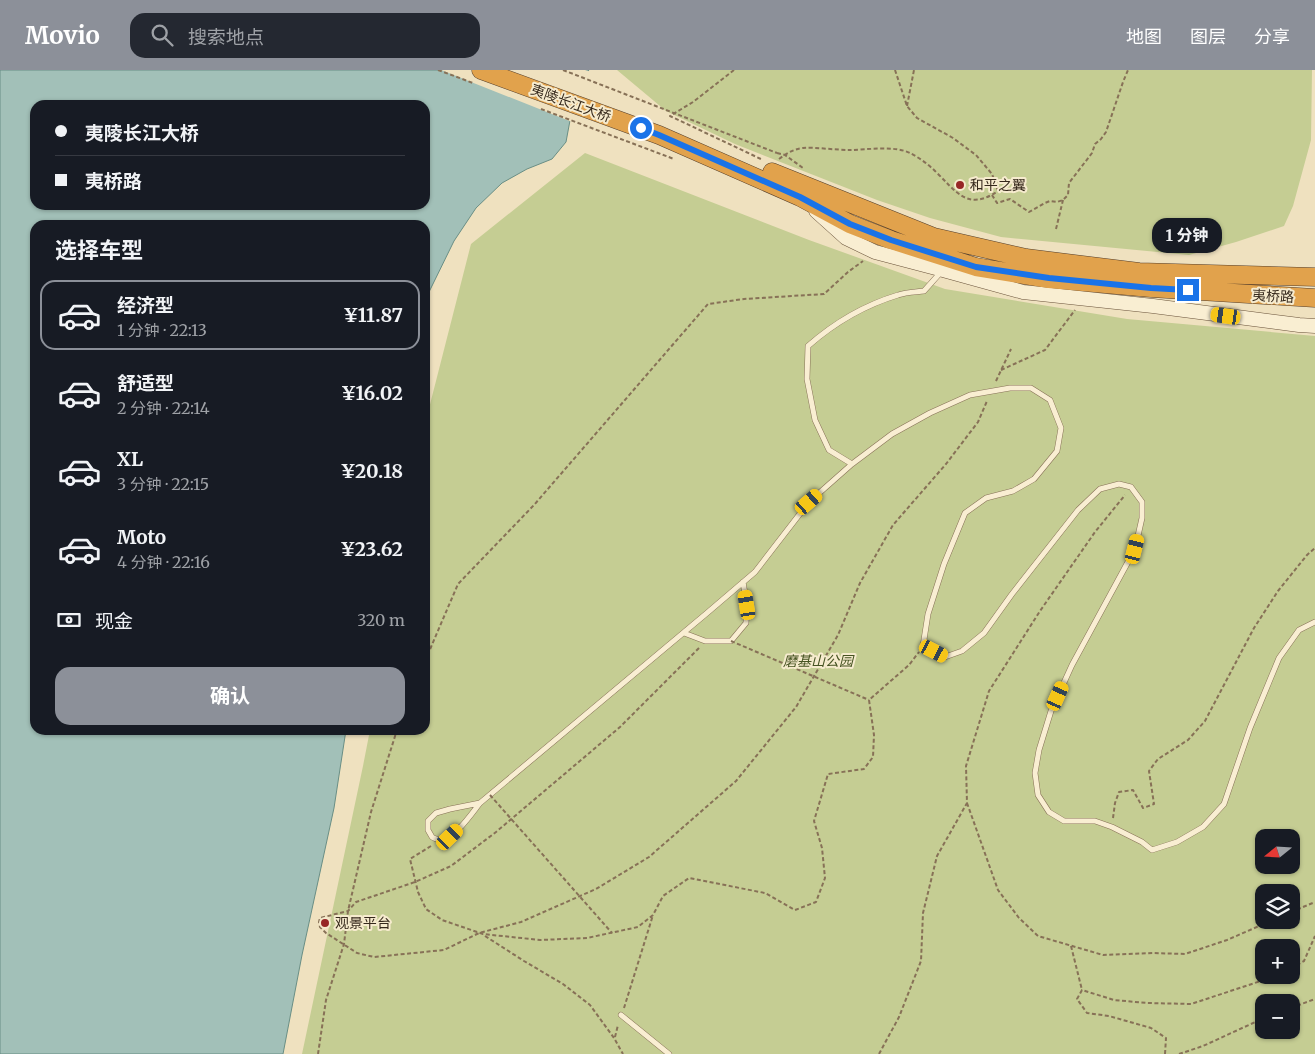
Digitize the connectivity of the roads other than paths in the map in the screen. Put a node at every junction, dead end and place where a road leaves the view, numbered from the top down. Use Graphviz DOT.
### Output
graph roads {
  1 [pos="511,70"];
  2 [pos="478,77"];
  3 [pos="800,197"];
  4 [pos="861,207"];
  5 [pos="850,224"];
  6 [pos="948,271"];
  7 [pos="1315,277"];
  8 [pos="1315,298"];
  9 [pos="1315,326"];
  10 [pos="852,464"];
  11 [pos="743,582"];
  12 [pos="1315,622"];
  13 [pos="684,633"];
  14 [pos="480,803"];
  15 [pos="621,1015"];
  16 [pos="669,1054"];
  1 -- 4 [label="highway, 夷陵长江大桥"];
  2 -- 3 [label="highway, 夷陵长江大桥"];
  3 -- 5 [label="highway, 夷陵长江大桥"];
  3 -- 6 [label="street"];
  4 -- 7 [label="highway, 夷桥路"];
  5 -- 8 [label="highway, 夷桥路"];
  6 -- 9 [label="street"];
  6 -- 10 [label="lane"];
  10 -- 11 [label="lane"];
  10 -- 12 [label="lane"];
  11 -- 13 [label="lane"];
  11 -- 13 [label="lane"];
  13 -- 14 [label="lane"];
  14 -- 14 [label="lane"];
  15 -- 16 [label="lane"];
}
